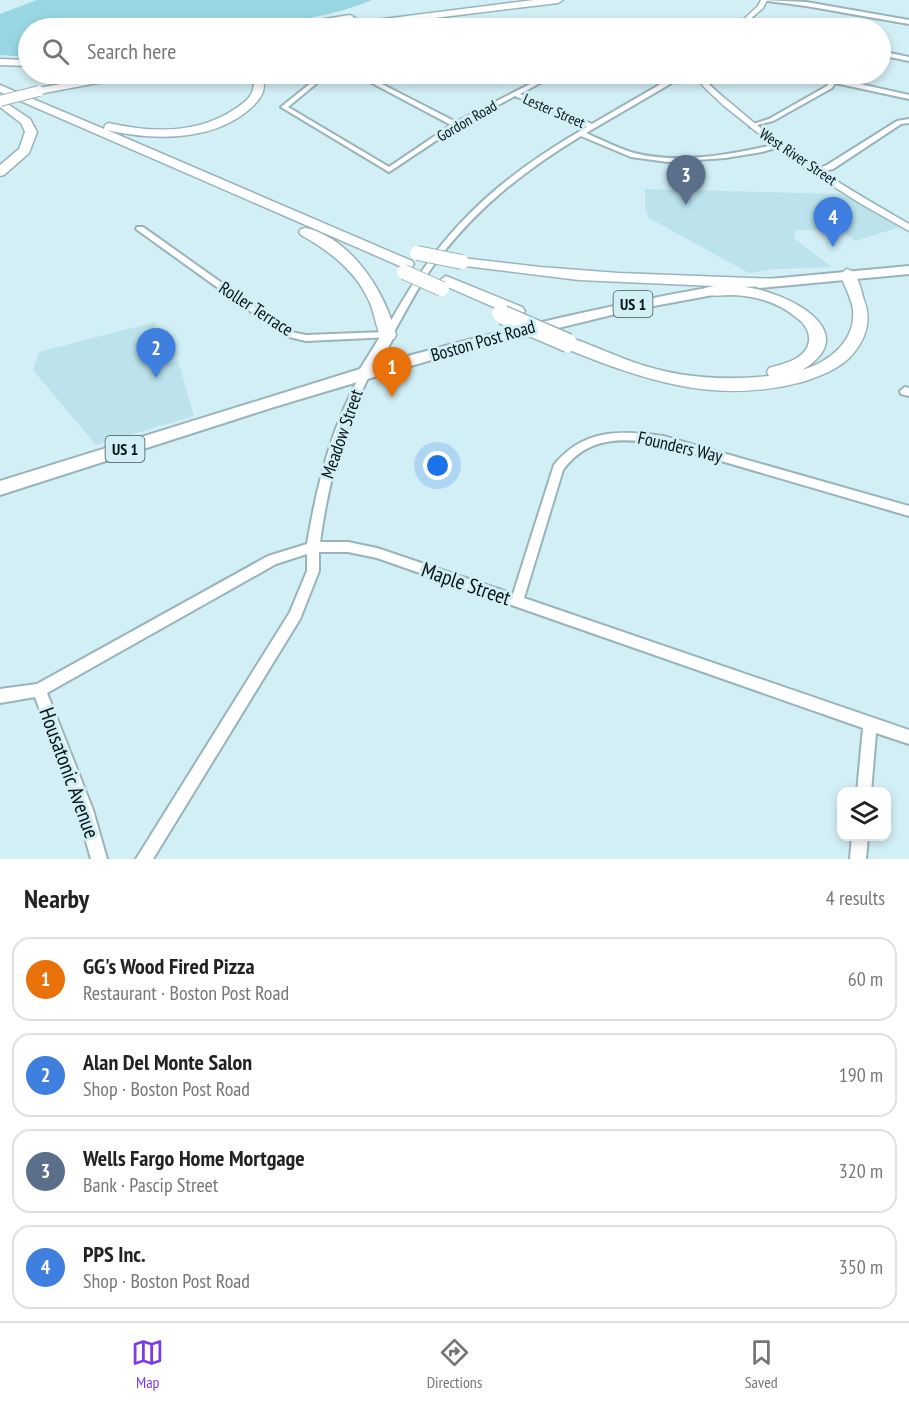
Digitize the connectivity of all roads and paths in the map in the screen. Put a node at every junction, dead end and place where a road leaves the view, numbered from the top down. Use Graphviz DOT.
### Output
graph roads {
  1 [pos="483,0"];
  2 [pos="558,0"];
  3 [pos="764,0"];
  4 [pos="357,18"];
  5 [pos="404,18"];
  6 [pos="748,18"];
  7 [pos="886,18"];
  8 [pos="891,19"];
  9 [pos="909,22"];
  10 [pos="891,55"];
  11 [pos="909,59"];
  12 [pos="0,62"];
  13 [pos="18,63"];
  14 [pos="30,84"];
  15 [pos="69,84"];
  16 [pos="76,84"];
  17 [pos="259,84"];
  18 [pos="312,84"];
  19 [pos="378,84"];
  20 [pos="534,84"];
  21 [pos="665,84"];
  22 [pos="705,84"];
  23 [pos="831,84"];
  24 [pos="851,84"];
  25 [pos="0,89"];
  26 [pos="39,91"];
  27 [pos="514,94"];
  28 [pos="14,95"];
  29 [pos="909,97"];
  30 [pos="0,101"];
  31 [pos="909,121"];
  32 [pos="456,125"];
  33 [pos="752,126"];
  34 [pos="593,127"];
  35 [pos="582,134"];
  36 [pos="778,146"];
  37 [pos="816,171"];
  38 [pos="0,172"];
  39 [pos="290,219"];
  40 [pos="909,228"];
  41 [pos="140,229"];
  42 [pos="409,263"];
  43 [pos="909,270"];
  44 [pos="847,274"];
  45 [pos="775,282"];
  46 [pos="444,285"];
  47 [pos="710,291"];
  48 [pos="388,335"];
  49 [pos="576,341"];
  50 [pos="365,374"];
  51 [pos="0,488"];
  52 [pos="909,511"];
  53 [pos="313,546"];
  54 [pos="517,602"];
  55 [pos="39,690"];
  56 [pos="0,696"];
  57 [pos="870,724"];
  58 [pos="909,737"];
  59 [pos="864,787"];
  60 [pos="860,841"];
  61 [pos="99,859"];
  62 [pos="144,859"];
  63 [pos="858,859"];
  1 -- 4 [label="highway"];
  2 -- 5 [label="highway"];
  3 -- 6 [label="street"];
  3 -- 7 [label="street"];
  8 -- 9 [label="street"];
  10 -- 11 [label="street"];
  12 -- 13 [label="highway"];
  14 -- 25 [label="highway"];
  15 -- 26 [label="highway"];
  16 -- 26 [label="highway"];
  17 -- 28 [label="highway"];
  18 -- 32 [label="street, Gordon Road"];
  19 -- 32 [label="street"];
  20 -- 27 [label="street, Gordon Road"];
  21 -- 34 [label="street, Meadow Street"];
  22 -- 33 [label="street, West River Street"];
  23 -- 33 [label="street"];
  24 -- 29 [label="street"];
  25 -- 28 [label="highway"];
  26 -- 30 [label="highway, bridge"];
  27 -- 32 [label="street, Gordon Road"];
  27 -- 34 [label="street, Lester Street"];
  28 -- 39 [label="highway"];
  30 -- 38 [label="highway"];
  30 -- 39 [label="highway"];
  31 -- 37 [label="street"];
  33 -- 36 [label="street, West River Street"];
  34 -- 35 [label="street, Meadow Street"];
  35 -- 36 [label="street"];
  35 -- 48 [label="street, Meadow Street"];
  36 -- 37 [label="street, West River Street"];
  37 -- 40 [label="street, West River Street"];
  39 -- 42 [label="highway"];
  39 -- 42 [label="highway"];
  39 -- 48 [label="highway"];
  41 -- 48 [label="street, Roller Terrace"];
  42 -- 45 [label="highway, bridge"];
  42 -- 46 [label="highway, bridge"];
  43 -- 44 [label="main road, Boston Post Road / US 1"];
  44 -- 45 [label="main road, Boston Post Road / US 1"];
  44 -- 49 [label="highway"];
  45 -- 47 [label="main road, Boston Post Road / US 1"];
  46 -- 49 [label="highway, bridge"];
  46 -- 49 [label="highway"];
  47 -- 49 [label="highway"];
  47 -- 50 [label="main road, Boston Post Road / US 1"];
  48 -- 50 [label="main road, Meadow Street"];
  50 -- 51 [label="main road, Boston Post Road / US 1"];
  50 -- 53 [label="street, Meadow Street"];
  52 -- 54 [label="street, Founders Way"];
  53 -- 54 [label="street, Maple Street"];
  53 -- 55 [label="street, Maple Street"];
  53 -- 62 [label="street, Meadow Street"];
  54 -- 57 [label="street, Maple Street"];
  55 -- 56 [label="street, Housatonic Avenue"];
  55 -- 61 [label="street, Housatonic Avenue"];
  57 -- 58 [label="street, Maple Street"];
  57 -- 59 [label="street"];
  60 -- 63 [label="street"];
}
